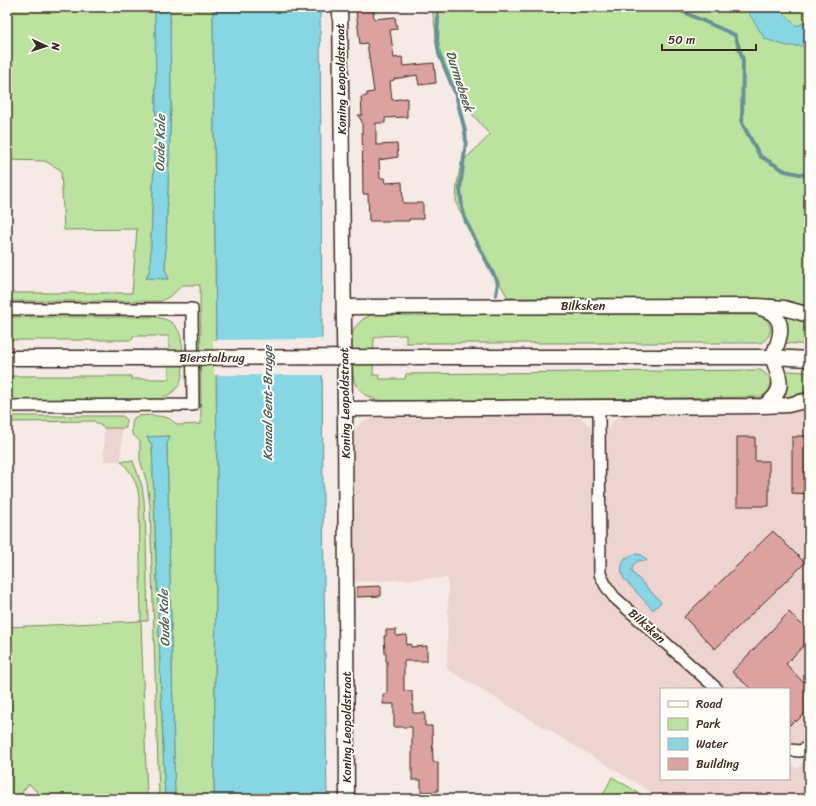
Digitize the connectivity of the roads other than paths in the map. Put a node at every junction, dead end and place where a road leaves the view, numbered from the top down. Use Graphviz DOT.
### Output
graph roads {
  1 [pos="340,7"];
  2 [pos="757,306"];
  3 [pos="344,307"];
  4 [pos="7,309"];
  5 [pos="809,315"];
  6 [pos="772,357"];
  7 [pos="7,358"];
  8 [pos="809,359"];
  9 [pos="809,400"];
  10 [pos="7,406"];
  11 [pos="764,406"];
  12 [pos="599,407"];
  13 [pos="346,409"];
  14 [pos="716,688"];
  15 [pos="809,747"];
  16 [pos="790,750"];
  17 [pos="347,799"];
  1 -- 3 [label="street, Koning Leopoldstraat"];
  2 -- 3 [label="street, Bilksken"];
  2 -- 5 [label="street"];
  2 -- 6 [label="street, Bilksken"];
  3 -- 13 [label="street, Koning Leopoldstraat"];
  4 -- 10 [label="street"];
  6 -- 7 [label="street, Bierstalbrug, bridge"];
  6 -- 8 [label="street"];
  6 -- 11 [label="street"];
  9 -- 11 [label="street"];
  11 -- 12 [label="street"];
  12 -- 13 [label="street"];
  12 -- 14 [label="street, Bilksken"];
  13 -- 17 [label="street, Koning Leopoldstraat"];
  15 -- 16 [label="street"];
}
